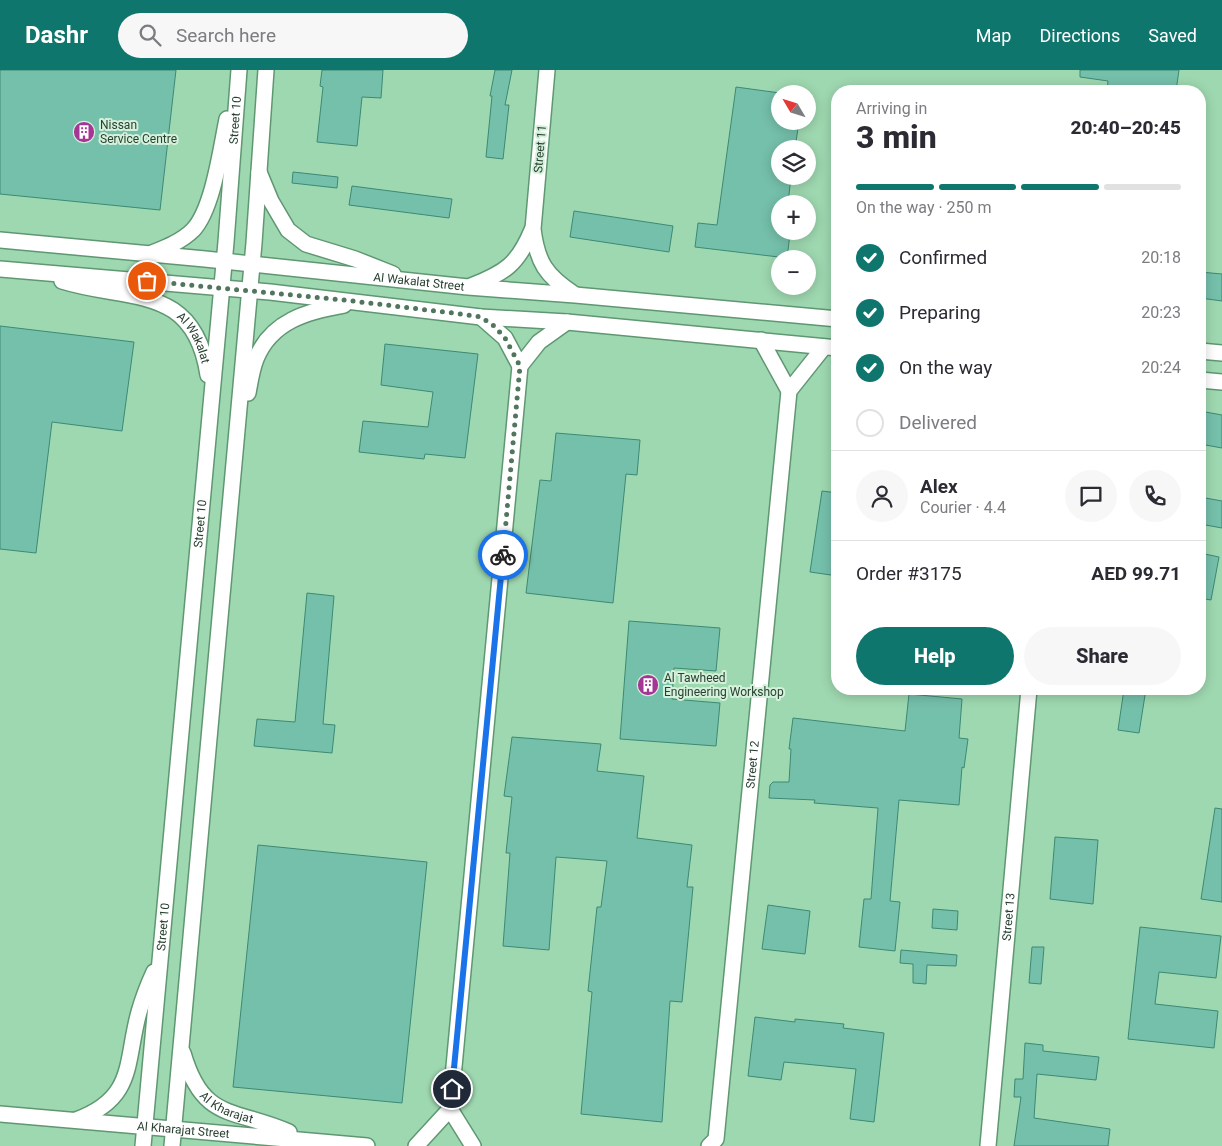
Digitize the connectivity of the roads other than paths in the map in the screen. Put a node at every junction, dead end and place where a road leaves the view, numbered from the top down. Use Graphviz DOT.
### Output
graph roads {
  1 [pos="266,70"];
  2 [pos="547,70"];
  3 [pos="238,77"];
  4 [pos="258,168"];
  5 [pos="533,229"];
  6 [pos="0,240"];
  7 [pos="150,254"];
  8 [pos="224,261"];
  9 [pos="251,264"];
  10 [pos="0,269"];
  11 [pos="34,272"];
  12 [pos="408,280"];
  13 [pos="222,287"];
  14 [pos="468,288"];
  15 [pos="249,290"];
  16 [pos="575,294"];
  17 [pos="363,302"];
  18 [pos="481,317"];
  19 [pos="831,318"];
  20 [pos="567,322"];
  21 [pos="761,340"];
  22 [pos="831,347"];
  23 [pos="1206,352"];
  24 [pos="1222,353"];
  25 [pos="520,366"];
  26 [pos="1206,381"];
  27 [pos="1222,382"];
  28 [pos="789,391"];
  29 [pos="211,397"];
  30 [pos="236,438"];
  31 [pos="1028,695"];
  32 [pos="159,962"];
  33 [pos="180,1045"];
  34 [pos="450,1109"];
  35 [pos="0,1114"];
  36 [pos="73,1121"];
  37 [pos="145,1127"];
  38 [pos="174,1129"];
  39 [pos="304,1139"];
  40 [pos="716,1144"];
  41 [pos="143,1146"];
  42 [pos="172,1146"];
  43 [pos="367,1146"];
  44 [pos="416,1146"];
  45 [pos="473,1146"];
  46 [pos="988,1146"];
  1 -- 4 [label="street"];
  2 -- 5 [label="street, Street 11"];
  3 -- 7 [label="street, Street 10"];
  3 -- 8 [label="street, Street 10"];
  4 -- 9 [label="street"];
  4 -- 12 [label="street"];
  5 -- 14 [label="street, Street 11"];
  5 -- 16 [label="street, Street 11"];
  6 -- 7 [label="street, Al Wakalat Street"];
  7 -- 8 [label="street, Al Wakalat Street"];
  8 -- 9 [label="street, Al Wakalat Street"];
  8 -- 13 [label="street, Street 10"];
  9 -- 12 [label="street, Al Wakalat Street"];
  9 -- 15 [label="street"];
  10 -- 11 [label="street, Al Wakalat Street"];
  11 -- 13 [label="street, Al Wakalat Street"];
  11 -- 29 [label="street, Al Wakalat"];
  12 -- 14 [label="street, Al Wakalat Street"];
  13 -- 15 [label="street, Al Wakalat Street"];
  13 -- 29 [label="street, Street 10"];
  14 -- 16 [label="street, Al Wakalat Street"];
  15 -- 17 [label="street, Al Wakalat Street"];
  15 -- 30 [label="street"];
  16 -- 19 [label="street, Al Wakalat Street"];
  17 -- 18 [label="street, Al Wakalat Street"];
  17 -- 30 [label="street"];
  18 -- 20 [label="street, Al Wakalat Street"];
  18 -- 25 [label="street"];
  20 -- 21 [label="street, Al Wakalat Street"];
  20 -- 25 [label="street"];
  21 -- 22 [label="street, Al Wakalat Street"];
  21 -- 28 [label="street"];
  22 -- 28 [label="street"];
  23 -- 24 [label="street"];
  25 -- 34 [label="street"];
  26 -- 27 [label="street"];
  28 -- 40 [label="street, Street 12"];
  29 -- 32 [label="street, Street 10"];
  30 -- 33 [label="street"];
  31 -- 46 [label="street, Street 13"];
  32 -- 36 [label="street, Street 10"];
  32 -- 37 [label="street, Street 10"];
  33 -- 38 [label="street"];
  33 -- 39 [label="street, Al Kharajat"];
  34 -- 44 [label="street"];
  34 -- 45 [label="street"];
  35 -- 36 [label="street, Al Kharajat Street"];
  36 -- 37 [label="street, Al Kharajat Street"];
  37 -- 38 [label="street, Al Kharajat Street"];
  37 -- 41 [label="street, Street 10"];
  38 -- 39 [label="street, Al Kharajat Street"];
  38 -- 42 [label="street"];
  39 -- 43 [label="street, Al Kharajat Street"];
}
